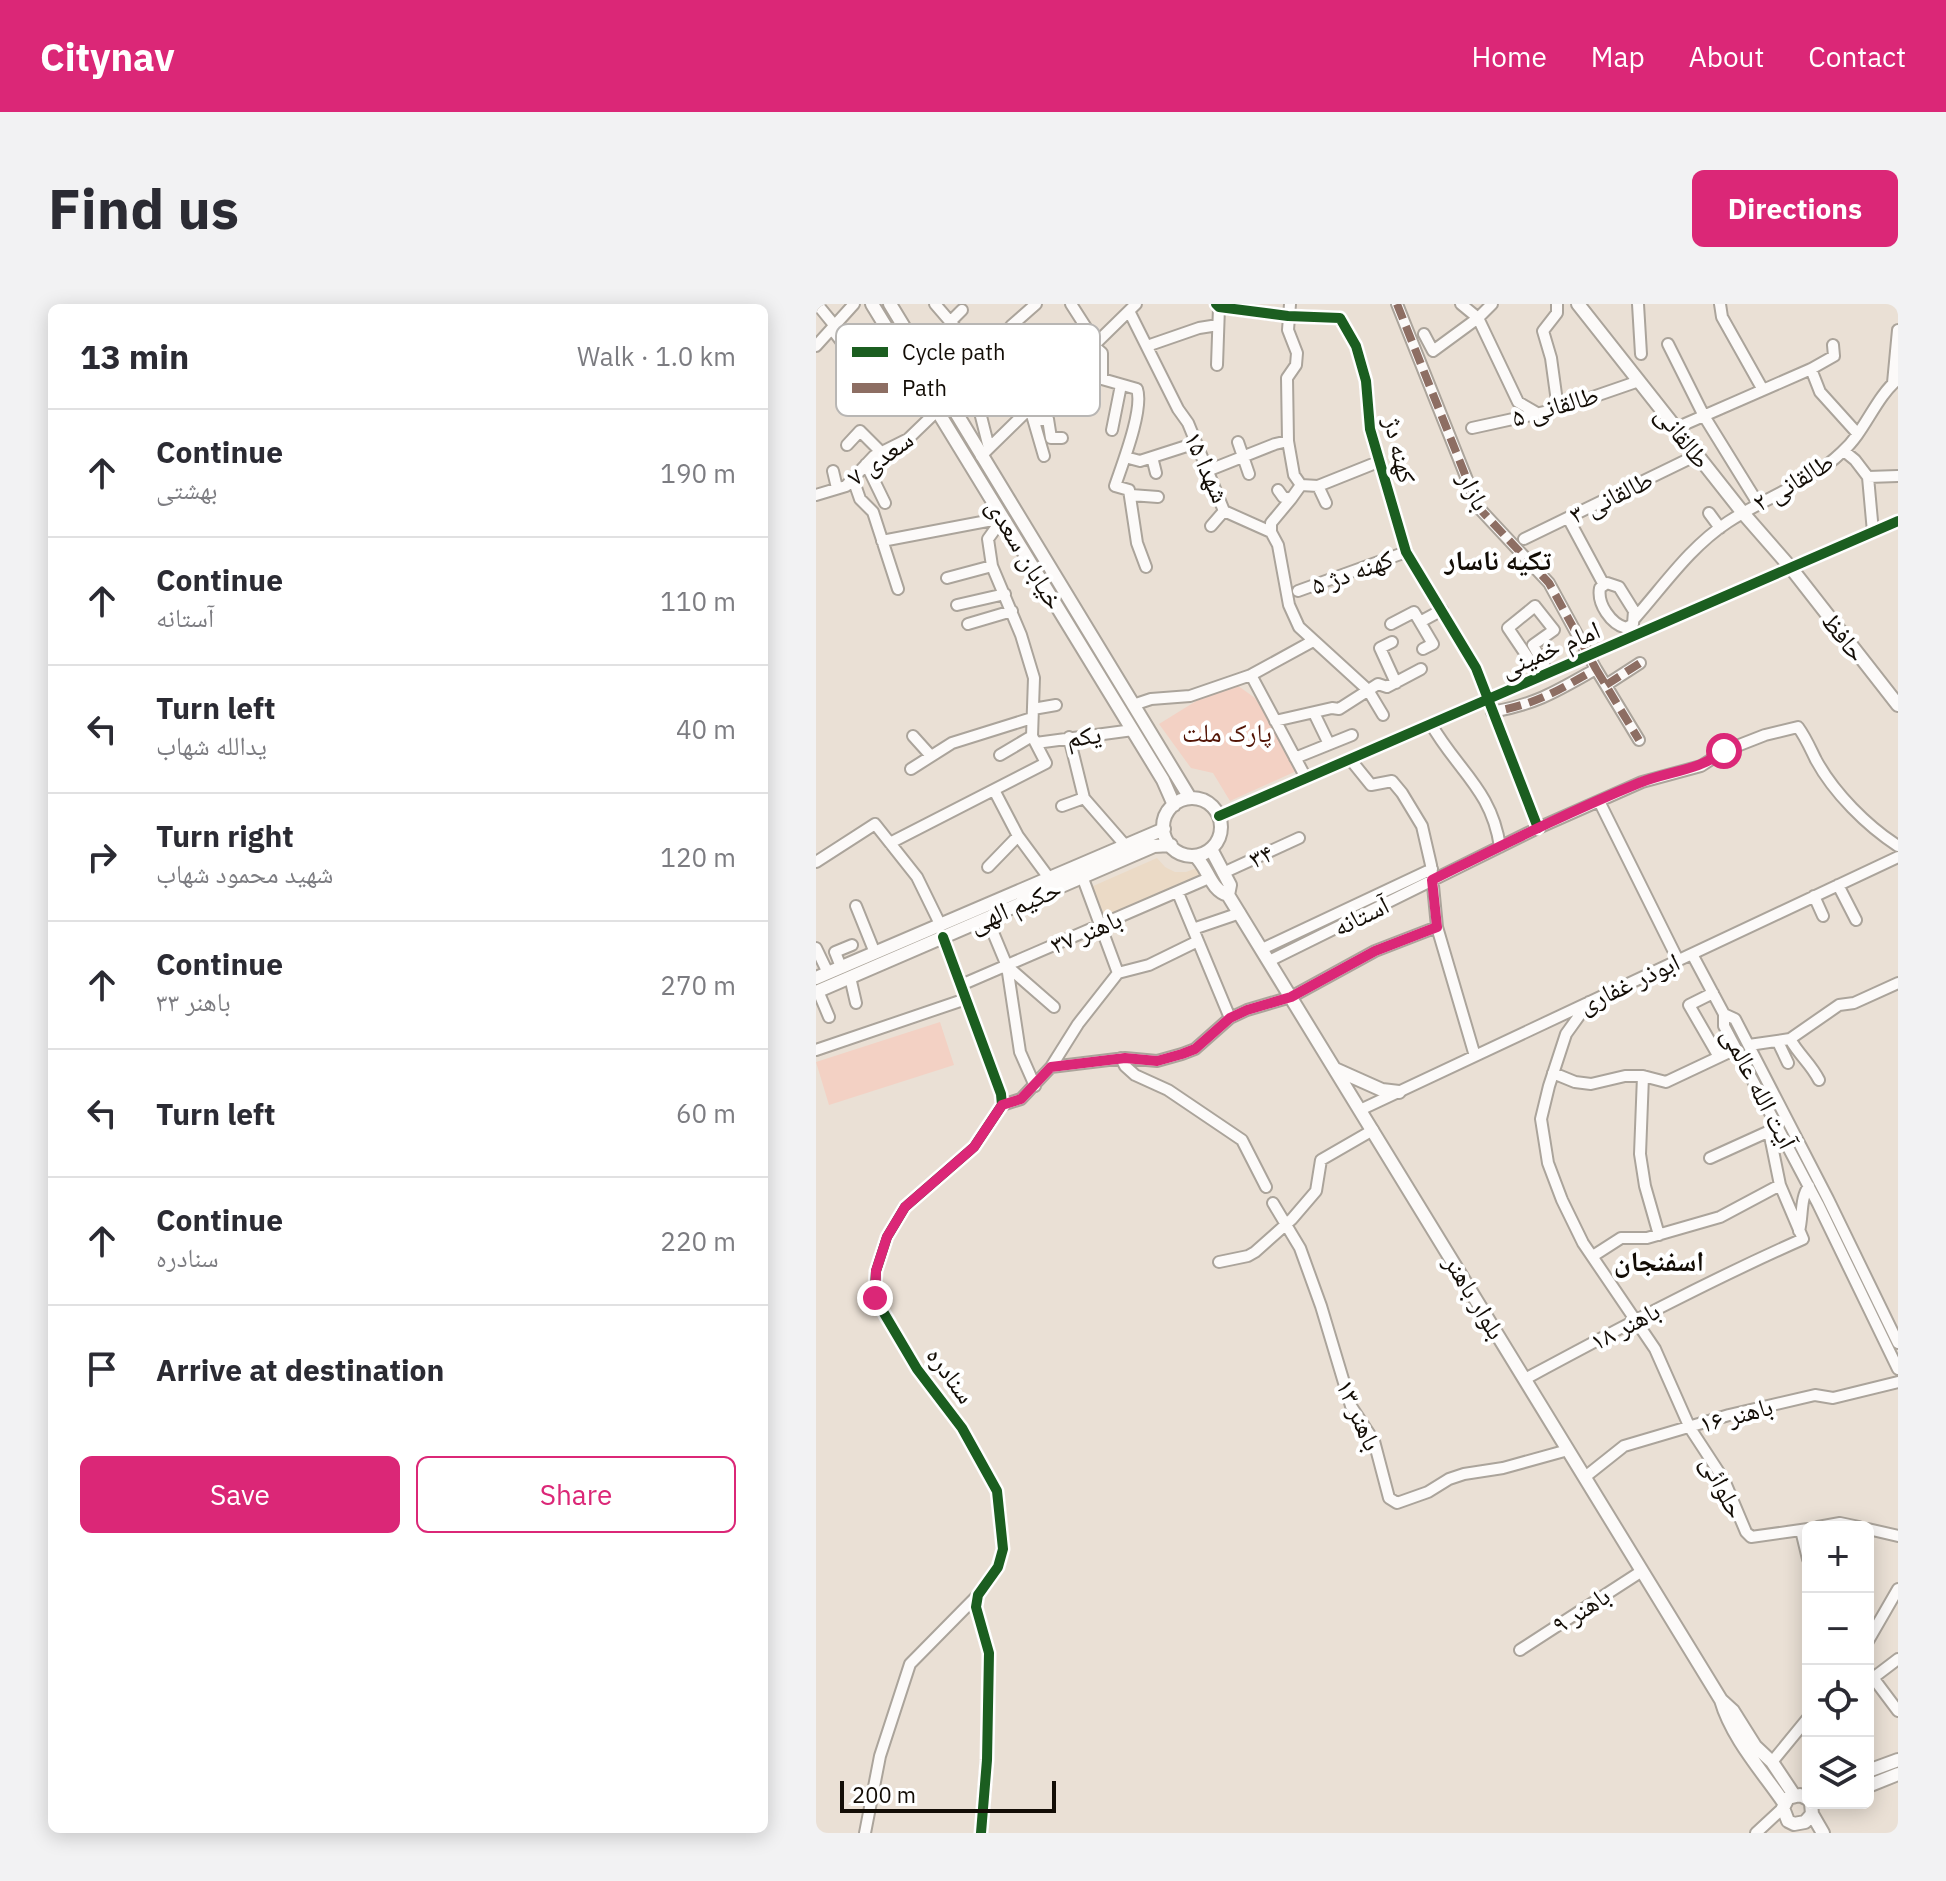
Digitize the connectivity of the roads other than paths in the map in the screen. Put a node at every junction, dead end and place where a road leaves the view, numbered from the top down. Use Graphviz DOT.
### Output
graph roads {
  1 [pos="817,304"];
  2 [pos="854,304"];
  3 [pos="872,304"];
  4 [pos="890,304"];
  5 [pos="935,304"];
  6 [pos="1036,304"];
  7 [pos="1071,304"];
  8 [pos="1290,304"];
  9 [pos="1397,304"];
  10 [pos="1461,304"];
  11 [pos="1492,304"];
  12 [pos="1557,304"];
  13 [pos="1578,304"];
  14 [pos="1638,304"];
  15 [pos="1720,304"];
  16 [pos="1218,306"];
  17 [pos="1133,307"];
  18 [pos="962,310"];
  19 [pos="1288,316"];
  20 [pos="1478,318"];
  21 [pos="950,322"];
  22 [pos="837,324"];
  23 [pos="884,324"];
  24 [pos="902,324"];
  25 [pos="1013,324"];
  26 [pos="1083,324"];
  27 [pos="836,325"];
  28 [pos="1218,325"];
  29 [pos="834,327"];
  30 [pos="836,330"];
  31 [pos="1898,330"];
  32 [pos="1424,334"];
  33 [pos="1100,339"];
  34 [pos="1668,344"];
  35 [pos="1833,345"];
  36 [pos="816,346"];
  37 [pos="1147,346"];
  38 [pos="1100,350"];
  39 [pos="1641,354"];
  40 [pos="1217,365"];
  41 [pos="1811,369"];
  42 [pos="1639,381"];
  43 [pos="1896,381"];
  44 [pos="1121,385"];
  45 [pos="1763,390"];
  46 [pos="1558,409"];
  47 [pos="1537,413"];
  48 [pos="932,416"];
  49 [pos="940,416"];
  50 [pos="961,416"];
  51 [pos="978,416"];
  52 [pos="1022,416"];
  53 [pos="1034,416"];
  54 [pos="1704,416"];
  55 [pos="1034,421"];
  56 [pos="1472,428"];
  57 [pos="1676,428"];
  58 [pos="1112,430"];
  59 [pos="1857,433"];
  60 [pos="1062,438"];
  61 [pos="1288,441"];
  62 [pos="1238,442"];
  63 [pos="1196,443"];
  64 [pos="847,445"];
  65 [pos="1844,451"];
  66 [pos="985,452"];
  67 [pos="882,453"];
  68 [pos="1697,455"];
  69 [pos="1044,456"];
  70 [pos="1243,456"];
  71 [pos="1125,457"];
  72 [pos="1152,457"];
  73 [pos="1378,462"];
  74 [pos="866,464"];
  75 [pos="833,471"];
  76 [pos="1207,471"];
  77 [pos="1156,473"];
  78 [pos="1249,474"];
  79 [pos="1898,476"];
  80 [pos="1868,477"];
  81 [pos="853,479"];
  82 [pos="1301,485"];
  83 [pos="1318,486"];
  84 [pos="837,488"];
  85 [pos="1278,490"];
  86 [pos="816,495"];
  87 [pos="1131,495"];
  88 [pos="1158,497"];
  89 [pos="1291,499"];
  90 [pos="885,503"];
  91 [pos="1326,503"];
  92 [pos="1759,505"];
  93 [pos="1224,511"];
  94 [pos="1709,513"];
  95 [pos="1743,513"];
  96 [pos="1003,518"];
  97 [pos="1568,518"];
  98 [pos="1898,521"];
  99 [pos="1211,526"];
  100 [pos="1720,528"];
  101 [pos="1271,532"];
  102 [pos="1873,532"];
  103 [pos="1524,539"];
  104 [pos="882,541"];
  105 [pos="1406,552"];
  106 [pos="992,566"];
  107 [pos="1146,567"];
  108 [pos="1791,568"];
  109 [pos="947,578"];
  110 [pos="1604,585"];
  111 [pos="898,589"];
  112 [pos="1298,591"];
  113 [pos="1005,594"];
  114 [pos="957,605"];
  115 [pos="1442,610"];
  116 [pos="1012,611"];
  117 [pos="1635,618"];
  118 [pos="1420,622"];
  119 [pos="968,624"];
  120 [pos="1391,624"];
  121 [pos="1313,641"];
  122 [pos="1392,642"];
  123 [pos="1423,649"];
  124 [pos="1589,655"];
  125 [pos="1640,663"];
  126 [pos="1421,669"];
  127 [pos="1596,669"];
  128 [pos="1251,675"];
  129 [pos="1542,676"];
  130 [pos="1396,683"];
  131 [pos="1606,685"];
  132 [pos="1368,690"];
  133 [pos="1487,700"];
  134 [pos="1056,705"];
  135 [pos="1133,705"];
  136 [pos="1898,705"];
  137 [pos="1492,712"];
  138 [pos="1032,713"];
  139 [pos="1314,713"];
  140 [pos="1383,715"];
  141 [pos="1275,721"];
  142 [pos="1431,724"];
  143 [pos="1133,730"];
  144 [pos="1352,735"];
  145 [pos="913,736"];
  146 [pos="1069,737"];
  147 [pos="1034,740"];
  148 [pos="1639,740"];
  149 [pos="1149,743"];
  150 [pos="1329,744"];
  151 [pos="1000,755"];
  152 [pos="931,756"];
  153 [pos="1295,758"];
  154 [pos="1350,759"];
  155 [pos="911,769"];
  156 [pos="1306,778"];
  157 [pos="994,790"];
  158 [pos="1084,798"];
  159 [pos="1190,798"];
  160 [pos="1599,801"];
  161 [pos="1174,805"];
  162 [pos="1062,806"];
  163 [pos="1219,816"];
  164 [pos="1538,828"];
  165 [pos="1164,829"];
  166 [pos="1018,836"];
  167 [pos="1299,838"];
  168 [pos="1152,840"];
  169 [pos="890,843"];
  170 [pos="1125,845"];
  171 [pos="1171,845"];
  172 [pos="1898,846"];
  173 [pos="1500,847"];
  174 [pos="1211,849"];
  175 [pos="1195,856"];
  176 [pos="1898,857"];
  177 [pos="816,862"];
  178 [pos="988,867"];
  179 [pos="1223,873"];
  180 [pos="1432,875"];
  181 [pos="1082,876"];
  182 [pos="1049,878"];
  183 [pos="1209,878"];
  184 [pos="1838,885"];
  185 [pos="1178,893"];
  186 [pos="1228,895"];
  187 [pos="1814,896"];
  188 [pos="856,906"];
  189 [pos="1240,913"];
  190 [pos="1823,916"];
  191 [pos="987,918"];
  192 [pos="1856,920"];
  193 [pos="1102,925"];
  194 [pos="1437,927"];
  195 [pos="1193,929"];
  196 [pos="942,930"];
  197 [pos="1198,941"];
  198 [pos="852,945"];
  199 [pos="816,948"];
  200 [pos="1262,949"];
  201 [pos="875,953"];
  202 [pos="1692,954"];
  203 [pos="1678,960"];
  204 [pos="1269,961"];
  205 [pos="1007,966"];
  206 [pos="846,972"];
  207 [pos="1118,973"];
  208 [pos="819,983"];
  209 [pos="1898,983"];
  210 [pos="961,985"];
  211 [pos="1713,993"];
  212 [pos="1291,997"];
  213 [pos="966,999"];
  214 [pos="1589,1002"];
  215 [pos="856,1003"];
  216 [pos="1054,1007"];
  217 [pos="1724,1014"];
  218 [pos="829,1017"];
  219 [pos="1230,1018"];
  220 [pos="1545,1023"];
  221 [pos="1566,1034"];
  222 [pos="1790,1039"];
  223 [pos="1778,1042"];
  224 [pos="1749,1045"];
  225 [pos="1736,1049"];
  226 [pos="816,1050"];
  227 [pos="1475,1056"];
  228 [pos="1719,1057"];
  229 [pos="1121,1058"];
  230 [pos="1788,1063"];
  231 [pos="1051,1067"];
  232 [pos="1335,1069"];
  233 [pos="1553,1073"];
  234 [pos="1643,1076"];
  235 [pos="1819,1080"];
  236 [pos="1035,1086"];
  237 [pos="1399,1092"];
  238 [pos="1002,1105"];
  239 [pos="1360,1110"];
  240 [pos="1774,1129"];
  241 [pos="1373,1130"];
  242 [pos="1710,1158"];
  243 [pos="1780,1185"];
  244 [pos="1809,1186"];
  245 [pos="1266,1187"];
  246 [pos="1823,1202"];
  247 [pos="1273,1203"];
  248 [pos="1285,1226"];
  249 [pos="1799,1231"];
  250 [pos="1659,1235"];
  251 [pos="1593,1256"];
  252 [pos="1219,1262"];
  253 [pos="1635,1319"];
  254 [pos="1898,1343"];
  255 [pos="1898,1369"];
  256 [pos="1525,1379"];
  257 [pos="1898,1382"];
  258 [pos="1690,1428"];
  259 [pos="1568,1450"];
  260 [pos="1585,1477"];
  261 [pos="1802,1530"];
  262 [pos="1874,1530"];
  263 [pos="1898,1536"];
  264 [pos="1642,1571"];
  265 [pos="1898,1589"];
  266 [pos="978,1595"];
  267 [pos="1889,1604"];
  268 [pos="1898,1615"];
  269 [pos="1874,1630"];
  270 [pos="1520,1650"];
  271 [pos="1898,1659"];
  272 [pos="1874,1672"];
  273 [pos="1874,1678"];
  274 [pos="1721,1700"];
  275 [pos="1898,1711"];
  276 [pos="1802,1725"];
  277 [pos="1898,1760"];
  278 [pos="1772,1762"];
  279 [pos="1874,1769"];
  280 [pos="1898,1774"];
  281 [pos="1874,1784"];
  282 [pos="1802,1800"];
  283 [pos="1802,1800"];
  284 [pos="1802,1803"];
  285 [pos="1802,1804"];
  286 [pos="1802,1809"];
  287 [pos="1808,1809"];
  288 [pos="1796,1829"];
  289 [pos="865,1833"];
  290 [pos="981,1833"];
  291 [pos="1756,1833"];
  292 [pos="1823,1833"];
  1 -- 29 [label="street"];
  2 -- 22 [label="street"];
  3 -- 23 [label="main road, خیابان سعدی"];
  4 -- 24 [label="main road, خیابان سعدی"];
  5 -- 21 [label="street"];
  6 -- 25 [label="street"];
  7 -- 26 [label="street"];
  8 -- 19 [label="street"];
  9 -- 124 [label="street, بازار"];
  10 -- 20 [label="street"];
  11 -- 20 [label="street"];
  12 -- 46 [label="street"];
  13 -- 42 [label="main road, طالقانی"];
  14 -- 39 [label="street"];
  15 -- 45 [label="street"];
  16 -- 19 [label="street, کهنه دژ"];
  16 -- 28 [label="street"];
  17 -- 33 [label="street"];
  17 -- 37 [label="street, شهدا ۱۵"];
  18 -- 21 [label="street"];
  19 -- 61 [label="street"];
  19 -- 73 [label="street, کهنه دژ"];
  20 -- 32 [label="street"];
  20 -- 47 [label="street"];
  27 -- 29 [label="street"];
  28 -- 37 [label="street"];
  28 -- 40 [label="street"];
  29 -- 30 [label="street"];
  29 -- 36 [label="street"];
  31 -- 43 [label="street"];
  34 -- 54 [label="street"];
  35 -- 41 [label="street"];
  37 -- 63 [label="street, شهدا ۱۵"];
  38 -- 44 [label="street"];
  41 -- 45 [label="street"];
  41 -- 59 [label="street"];
  42 -- 46 [label="street, طالقانی ۵"];
  42 -- 57 [label="main road, طالقانی"];
  43 -- 59 [label="street, طالقانی ۲"];
  44 -- 58 [label="street"];
  44 -- 71 [label="street"];
  45 -- 54 [label="street"];
  46 -- 47 [label="street, طالقانی ۵"];
  47 -- 56 [label="street, طالقانی ۵"];
  48 -- 67 [label="street, سعدی ۷"];
  49 -- 96 [label="main road, خیابان سعدی"];
  50 -- 66 [label="main road, خیابان سعدی"];
  51 -- 66 [label="street"];
  52 -- 66 [label="street"];
  53 -- 55 [label="street"];
  54 -- 57 [label="street"];
  54 -- 92 [label="street"];
  55 -- 60 [label="street"];
  55 -- 69 [label="street"];
  57 -- 68 [label="main road, طالقانی"];
  59 -- 65 [label="street, طالقانی ۲"];
  61 -- 70 [label="street"];
  61 -- 82 [label="street"];
  62 -- 70 [label="street"];
  63 -- 72 [label="street"];
  63 -- 76 [label="street, شهدا ۱۵"];
  64 -- 67 [label="street"];
  65 -- 80 [label="street"];
  65 -- 92 [label="street, طالقانی ۲"];
  66 -- 135 [label="main road, خیابان سعدی"];
  67 -- 74 [label="street, سعدی ۷"];
  68 -- 95 [label="main road, طالقانی"];
  68 -- 97 [label="street, طالقانی ۳"];
  70 -- 76 [label="street"];
  70 -- 78 [label="street"];
  71 -- 72 [label="street"];
  71 -- 87 [label="street"];
  72 -- 77 [label="street"];
  73 -- 83 [label="street"];
  73 -- 105 [label="street, کهنه دژ"];
  74 -- 81 [label="street, سعدی ۷"];
  74 -- 90 [label="street"];
  75 -- 84 [label="street"];
  76 -- 93 [label="street, شهدا ۱۵"];
  79 -- 80 [label="street"];
  80 -- 102 [label="street"];
  81 -- 84 [label="street, سعدی ۷"];
  81 -- 104 [label="street"];
  82 -- 83 [label="street"];
  82 -- 89 [label="street"];
  83 -- 91 [label="street"];
  84 -- 86 [label="street, سعدی ۷"];
  85 -- 89 [label="street"];
  87 -- 88 [label="street"];
  87 -- 107 [label="street"];
  89 -- 101 [label="street"];
  92 -- 95 [label="street, طالقانی ۲"];
  93 -- 99 [label="street"];
  93 -- 101 [label="street, شهدا ۱۵"];
  94 -- 100 [label="street"];
  95 -- 100 [label="street, طالقانی ۲"];
  95 -- 108 [label="main road, طالقانی"];
  96 -- 104 [label="street"];
  96 -- 106 [label="street"];
  96 -- 143 [label="main road, خیابان سعدی"];
  97 -- 103 [label="street, طالقانی ۳"];
  97 -- 110 [label="street"];
  98 -- 102 [label="street, امام خمینی"];
  100 -- 117 [label="street, طالقانی ۲"];
  101 -- 121 [label="street"];
  102 -- 108 [label="street, امام خمینی"];
  104 -- 111 [label="street"];
  105 -- 112 [label="street, کهنه دژ ۵"];
  105 -- 115 [label="street, کهنه دژ"];
  106 -- 109 [label="street"];
  106 -- 113 [label="street"];
  108 -- 124 [label="street, امام خمینی"];
  108 -- 136 [label="main road, حافظ"];
  110 -- 117 [label="street"];
  110 -- 117 [label="street"];
  113 -- 114 [label="street"];
  113 -- 116 [label="street"];
  115 -- 118 [label="street"];
  115 -- 133 [label="street, کهنه دژ"];
  116 -- 119 [label="street"];
  116 -- 138 [label="street"];
  118 -- 120 [label="street"];
  118 -- 123 [label="street"];
  121 -- 128 [label="street"];
  121 -- 132 [label="street"];
  122 -- 130 [label="street"];
  124 -- 127 [label="street, بازار"];
  124 -- 129 [label="street, امام خمینی"];
  125 -- 131 [label="street"];
  126 -- 130 [label="street"];
  127 -- 131 [label="street, بازار"];
  127 -- 137 [label="street"];
  128 -- 135 [label="street"];
  128 -- 141 [label="street"];
  129 -- 129 [label="street"];
  129 -- 133 [label="street, امام خمینی"];
  130 -- 132 [label="street"];
  131 -- 148 [label="street, بازار"];
  132 -- 139 [label="street"];
  132 -- 140 [label="street"];
  133 -- 137 [label="street, کهنه دژ"];
  133 -- 142 [label="street, امام خمینی"];
  134 -- 138 [label="street"];
  135 -- 149 [label="main road, خیابان سعدی"];
  137 -- 164 [label="street, کهنه دژ"];
  138 -- 147 [label="street"];
  138 -- 152 [label="street"];
  139 -- 141 [label="street"];
  139 -- 150 [label="street"];
  141 -- 153 [label="street"];
  142 -- 154 [label="street, امام خمینی"];
  142 -- 173 [label="street"];
  143 -- 146 [label="street, یکم"];
  143 -- 149 [label="main road, خیابان سعدی"];
  144 -- 150 [label="street"];
  145 -- 152 [label="street"];
  146 -- 147 [label="street, یکم"];
  146 -- 158 [label="street"];
  147 -- 151 [label="street"];
  147 -- 157 [label="street"];
  149 -- 159 [label="main road, خیابان سعدی"];
  149 -- 161 [label="main road, خیابان سعدی"];
  150 -- 153 [label="street"];
  152 -- 155 [label="street"];
  153 -- 156 [label="street"];
  154 -- 156 [label="street, امام خمینی"];
  154 -- 180 [label="street"];
  156 -- 163 [label="street, امام خمینی"];
  157 -- 166 [label="street"];
  157 -- 169 [label="street"];
  158 -- 162 [label="street"];
  158 -- 170 [label="street"];
  159 -- 161 [label="main road"];
  159 -- 163 [label="main road"];
  160 -- 164 [label="street, آستانه"];
  160 -- 172 [label="street, آستانه"];
  160 -- 203 [label="street"];
  161 -- 165 [label="main road"];
  163 -- 174 [label="main road"];
  164 -- 173 [label="street, آستانه"];
  165 -- 168 [label="main road, حکیم الهی"];
  165 -- 171 [label="main road"];
  166 -- 178 [label="street"];
  166 -- 182 [label="street"];
  167 -- 179 [label="street, ۳۴"];
  168 -- 170 [label="main road, حکیم الهی"];
  168 -- 171 [label="main road, حکیم الهی"];
  168 -- 181 [label="main road, حکیم الهی"];
  169 -- 177 [label="street"];
  169 -- 196 [label="street"];
  170 -- 182 [label="main road, حکیم الهی"];
  171 -- 175 [label="main road"];
  173 -- 180 [label="street, آستانه"];
  174 -- 175 [label="main road"];
  174 -- 179 [label="main road"];
  175 -- 183 [label="main road"];
  176 -- 184 [label="street, ابوذر غفاری"];
  179 -- 186 [label="main road"];
  180 -- 194 [label="street"];
  180 -- 200 [label="street, آستانه"];
  180 -- 204 [label="street, آستانه"];
  181 -- 191 [label="main road, حکیم الهی"];
  181 -- 193 [label="street"];
  182 -- 196 [label="main road, حکیم الهی"];
  183 -- 185 [label="street, باهنر ۳۷"];
  183 -- 186 [label="main road"];
  184 -- 187 [label="street, ابوذر غفاری"];
  184 -- 192 [label="street"];
  185 -- 193 [label="street, باهنر ۳۷"];
  185 -- 195 [label="street"];
  186 -- 189 [label="main road, بلوار باهنر"];
  187 -- 190 [label="street"];
  187 -- 202 [label="street, ابوذر غفاری"];
  188 -- 201 [label="street"];
  189 -- 195 [label="street"];
  189 -- 200 [label="main road, بلوار باهنر"];
  191 -- 196 [label="main road, حکیم الهی"];
  191 -- 205 [label="street"];
  193 -- 205 [label="street, باهنر ۳۷"];
  193 -- 207 [label="street"];
  194 -- 212 [label="street"];
  194 -- 227 [label="street"];
  195 -- 197 [label="street"];
  196 -- 201 [label="main road, حکیم الهی"];
  196 -- 206 [label="main road, حکیم الهی"];
  196 -- 210 [label="street"];
  197 -- 207 [label="street"];
  197 -- 219 [label="street"];
  198 -- 206 [label="street"];
  199 -- 208 [label="street"];
  200 -- 204 [label="main road, بلوار باهنر"];
  201 -- 206 [label="main road, حکیم الهی"];
  202 -- 203 [label="street, ابوذر غفاری"];
  202 -- 211 [label="street"];
  203 -- 214 [label="street, ابوذر غفاری"];
  204 -- 212 [label="main road, بلوار باهنر"];
  205 -- 210 [label="street, باهنر ۳۷"];
  205 -- 216 [label="street"];
  205 -- 236 [label="street"];
  206 -- 208 [label="main road, حکیم الهی"];
  206 -- 208 [label="main road, حکیم الهی"];
  206 -- 215 [label="street"];
  207 -- 231 [label="street"];
  208 -- 218 [label="street"];
  209 -- 222 [label="street"];
  210 -- 213 [label="street"];
  211 -- 217 [label="street"];
  211 -- 228 [label="street"];
  212 -- 219 [label="street"];
  212 -- 232 [label="main road, بلوار باهنر"];
  213 -- 226 [label="street"];
  213 -- 238 [label="street"];
  214 -- 220 [label="street, ابوذر غفاری"];
  214 -- 221 [label="street"];
  217 -- 224 [label="street, آیت الله عالمی"];
  217 -- 225 [label="street, آیت الله عالمی"];
  219 -- 229 [label="street"];
  220 -- 221 [label="street"];
  220 -- 227 [label="street, ابوذر غفاری"];
  221 -- 233 [label="street"];
  222 -- 223 [label="street"];
  222 -- 235 [label="street"];
  223 -- 224 [label="street"];
  223 -- 230 [label="street"];
  224 -- 246 [label="street, آیت الله عالمی"];
  225 -- 228 [label="street"];
  225 -- 240 [label="street, آیت الله عالمی"];
  227 -- 237 [label="street, ابوذر غفاری"];
  228 -- 234 [label="street"];
  229 -- 231 [label="street"];
  229 -- 245 [label="street"];
  231 -- 236 [label="street"];
  232 -- 237 [label="main road"];
  232 -- 239 [label="main road, بلوار باهنر"];
  233 -- 234 [label="street"];
  233 -- 251 [label="street"];
  234 -- 250 [label="street"];
  236 -- 238 [label="street"];
  237 -- 239 [label="street, ابوذر غفاری"];
  238 -- 266 [label="street, سنادره"];
  239 -- 241 [label="main road, بلوار باهنر"];
  240 -- 242 [label="street"];
  240 -- 243 [label="street"];
  240 -- 244 [label="street, آیت الله عالمی"];
  241 -- 248 [label="street"];
  241 -- 256 [label="main road, بلوار باهنر"];
  243 -- 249 [label="street"];
  243 -- 250 [label="street"];
  244 -- 246 [label="street, آیت الله عالمی"];
  244 -- 249 [label="street"];
  246 -- 254 [label="street, آیت الله عالمی"];
  246 -- 255 [label="street, آیت الله عالمی"];
  247 -- 248 [label="street, باهنر ۱۳"];
  248 -- 252 [label="street"];
  248 -- 259 [label="street, باهنر ۱۳"];
  249 -- 253 [label="street, باهنر ۱۸"];
  250 -- 251 [label="street"];
  251 -- 253 [label="street"];
  253 -- 256 [label="street, باهنر ۱۸"];
  253 -- 258 [label="street"];
  256 -- 259 [label="main road, بلوار باهنر"];
  257 -- 258 [label="street, باهنر ۱۶"];
  258 -- 260 [label="street, باهنر ۱۶"];
  258 -- 261 [label="street, حلوائی"];
  259 -- 260 [label="main road, بلوار باهنر"];
  260 -- 264 [label="main road, بلوار باهنر"];
  262 -- 263 [label="street"];
  264 -- 270 [label="street, باهنر ۹"];
  264 -- 274 [label="main road, بلوار باهنر"];
  265 -- 267 [label="street"];
  266 -- 289 [label="street, سنادره"];
  266 -- 290 [label="street"];
  267 -- 268 [label="street"];
  267 -- 269 [label="street"];
  271 -- 272 [label="street"];
  273 -- 275 [label="street"];
  274 -- 278 [label="main road, بلوار باهنر"];
  274 -- 282 [label="main road, بلوار باهنر"];
  276 -- 278 [label="street"];
  277 -- 279 [label="main road"];
  278 -- 283 [label="main road, بلوار باهنر"];
  280 -- 281 [label="main road"];
  284 -- 291 [label="street"];
  285 -- 288 [label="main road"];
  286 -- 288 [label="main road"];
  287 -- 292 [label="main road, بلوار باهنر"];
}
